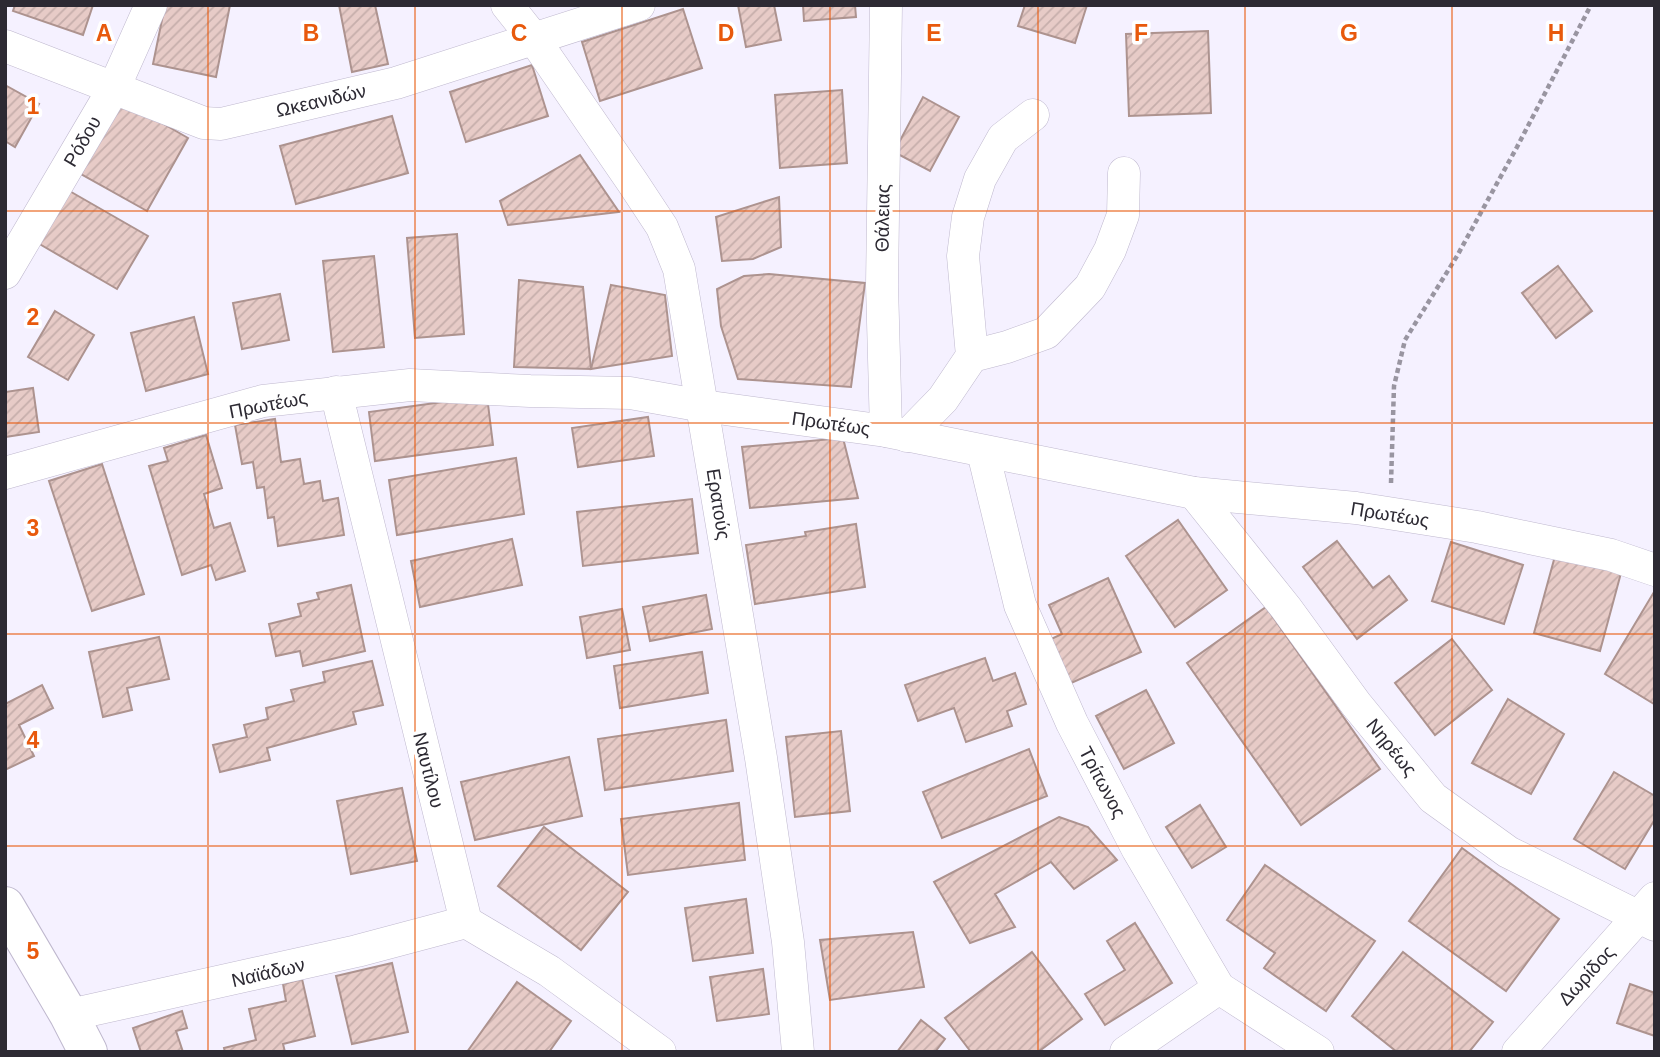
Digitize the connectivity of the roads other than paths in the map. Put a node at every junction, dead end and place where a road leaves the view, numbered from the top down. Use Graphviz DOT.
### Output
graph roads {
  1 [pos="152,5"];
  2 [pos="507,5"];
  3 [pos="639,5"];
  4 [pos="886,5"];
  5 [pos="534,39"];
  6 [pos="5,46"];
  7 [pos="114,88"];
  8 [pos="1033,115"];
  9 [pos="1125,173"];
  10 [pos="5,273"];
  11 [pos="972,356"];
  12 [pos="336,392"];
  13 [pos="703,406"];
  14 [pos="896,433"];
  15 [pos="983,452"];
  16 [pos="5,473"];
  17 [pos="1194,493"];
  18 [pos="1655,570"];
  19 [pos="5,906"];
  20 [pos="1649,913"];
  21 [pos="466,922"];
  22 [pos="1219,988"];
  23 [pos="69,1015"];
  24 [pos="88,1052"];
  25 [pos="660,1052"];
  26 [pos="798,1052"];
  27 [pos="1126,1052"];
  28 [pos="1318,1052"];
  29 [pos="1518,1052"];
  1 -- 7 [label="street, Ρόδου"];
  2 -- 5 [label="street, Ερατούς"];
  3 -- 5 [label="street, Ωκεανιδών"];
  4 -- 14 [label="street, Θάλειας"];
  5 -- 7 [label="street, Ωκεανιδών"];
  5 -- 13 [label="street, Ερατούς"];
  6 -- 7 [label="street, Ωκεανιδών"];
  7 -- 10 [label="street, Ρόδου"];
  8 -- 11 [label="street"];
  9 -- 11 [label="street"];
  11 -- 14 [label="street"];
  12 -- 13 [label="street, Πρωτέως"];
  12 -- 16 [label="street, Πρωτέως"];
  12 -- 21 [label="street, Ναυτίλου"];
  13 -- 14 [label="street, Πρωτέως"];
  13 -- 26 [label="street, Ερατούς"];
  14 -- 15 [label="street, Πρωτέως"];
  15 -- 17 [label="street, Πρωτέως"];
  15 -- 22 [label="street, Τρίτωνος"];
  17 -- 18 [label="street, Πρωτέως"];
  17 -- 20 [label="street, Νηρέως"];
  19 -- 23 [label="main road"];
  20 -- 29 [label="street, Δωρίδος"];
  21 -- 23 [label="street, Ναϊάδων"];
  21 -- 25 [label="street"];
  22 -- 27 [label="street"];
  22 -- 28 [label="street, Τρίτωνος"];
  23 -- 24 [label="main road"];
}
